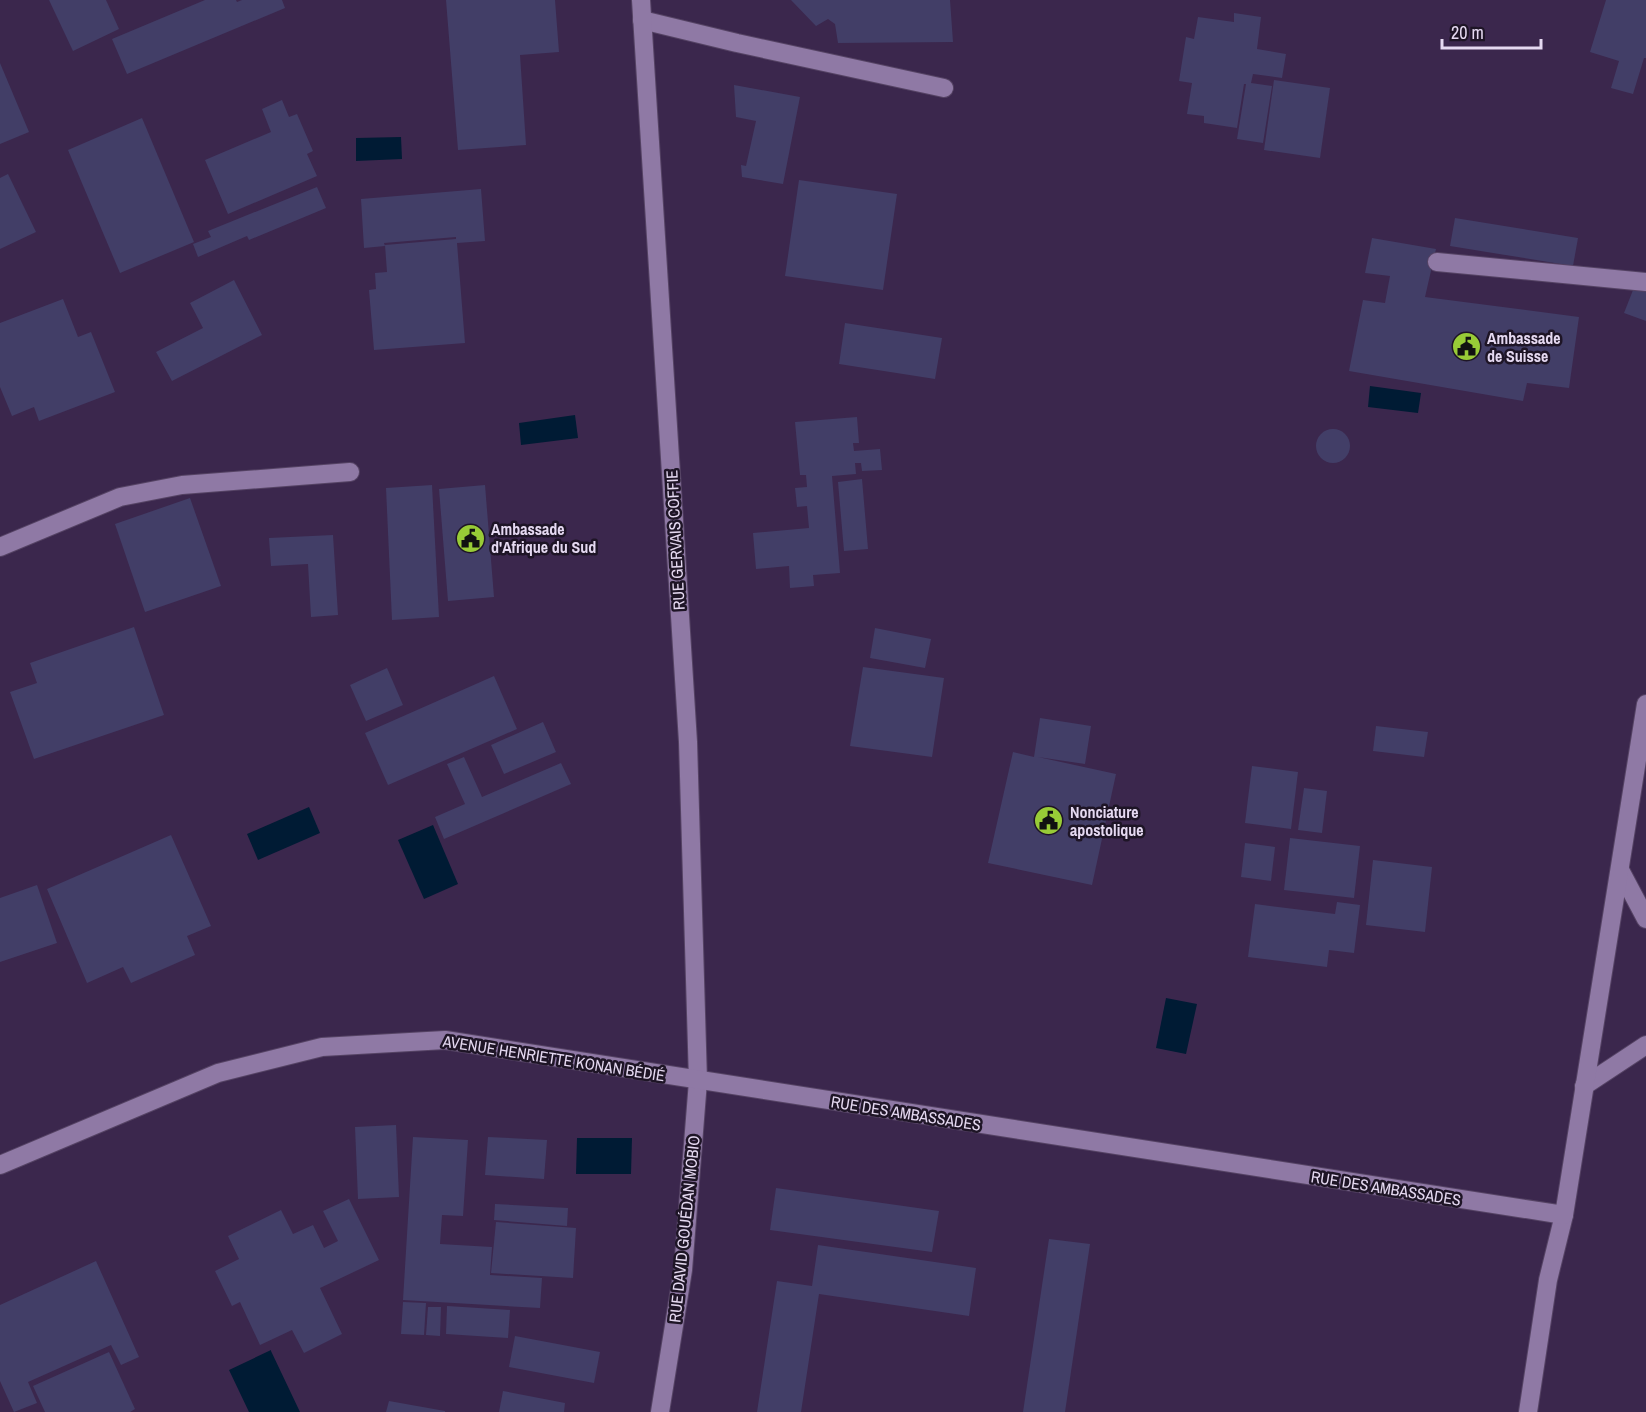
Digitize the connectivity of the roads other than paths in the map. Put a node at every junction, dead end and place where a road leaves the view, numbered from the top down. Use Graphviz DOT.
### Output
graph roads {
  1 [pos="641,0"];
  2 [pos="642,20"];
  3 [pos="944,88"];
  4 [pos="1437,262"];
  5 [pos="1646,282"];
  6 [pos="350,472"];
  7 [pos="0,547"];
  8 [pos="1646,704"];
  9 [pos="1620,870"];
  10 [pos="1646,920"];
  11 [pos="1646,1045"];
  12 [pos="698,1081"];
  13 [pos="1584,1086"];
  14 [pos="0,1166"];
  15 [pos="1564,1215"];
  16 [pos="660,1412"];
  17 [pos="1528,1412"];
  1 -- 2 [label="street, RUE GERVAIS COFFIE"];
  2 -- 3 [label="street"];
  2 -- 12 [label="street, RUE GERVAIS COFFIE"];
  4 -- 5 [label="street"];
  6 -- 7 [label="street"];
  8 -- 9 [label="street"];
  9 -- 10 [label="street"];
  9 -- 13 [label="street"];
  11 -- 13 [label="street"];
  12 -- 14 [label="street, AVENUE HENRIETTE KONAN BÉDIÉ"];
  12 -- 15 [label="street, RUE DES AMBASSADES"];
  12 -- 16 [label="street, RUE DAVID GOUÉDAN MOBIO"];
  13 -- 15 [label="street"];
  15 -- 17 [label="street"];
}
